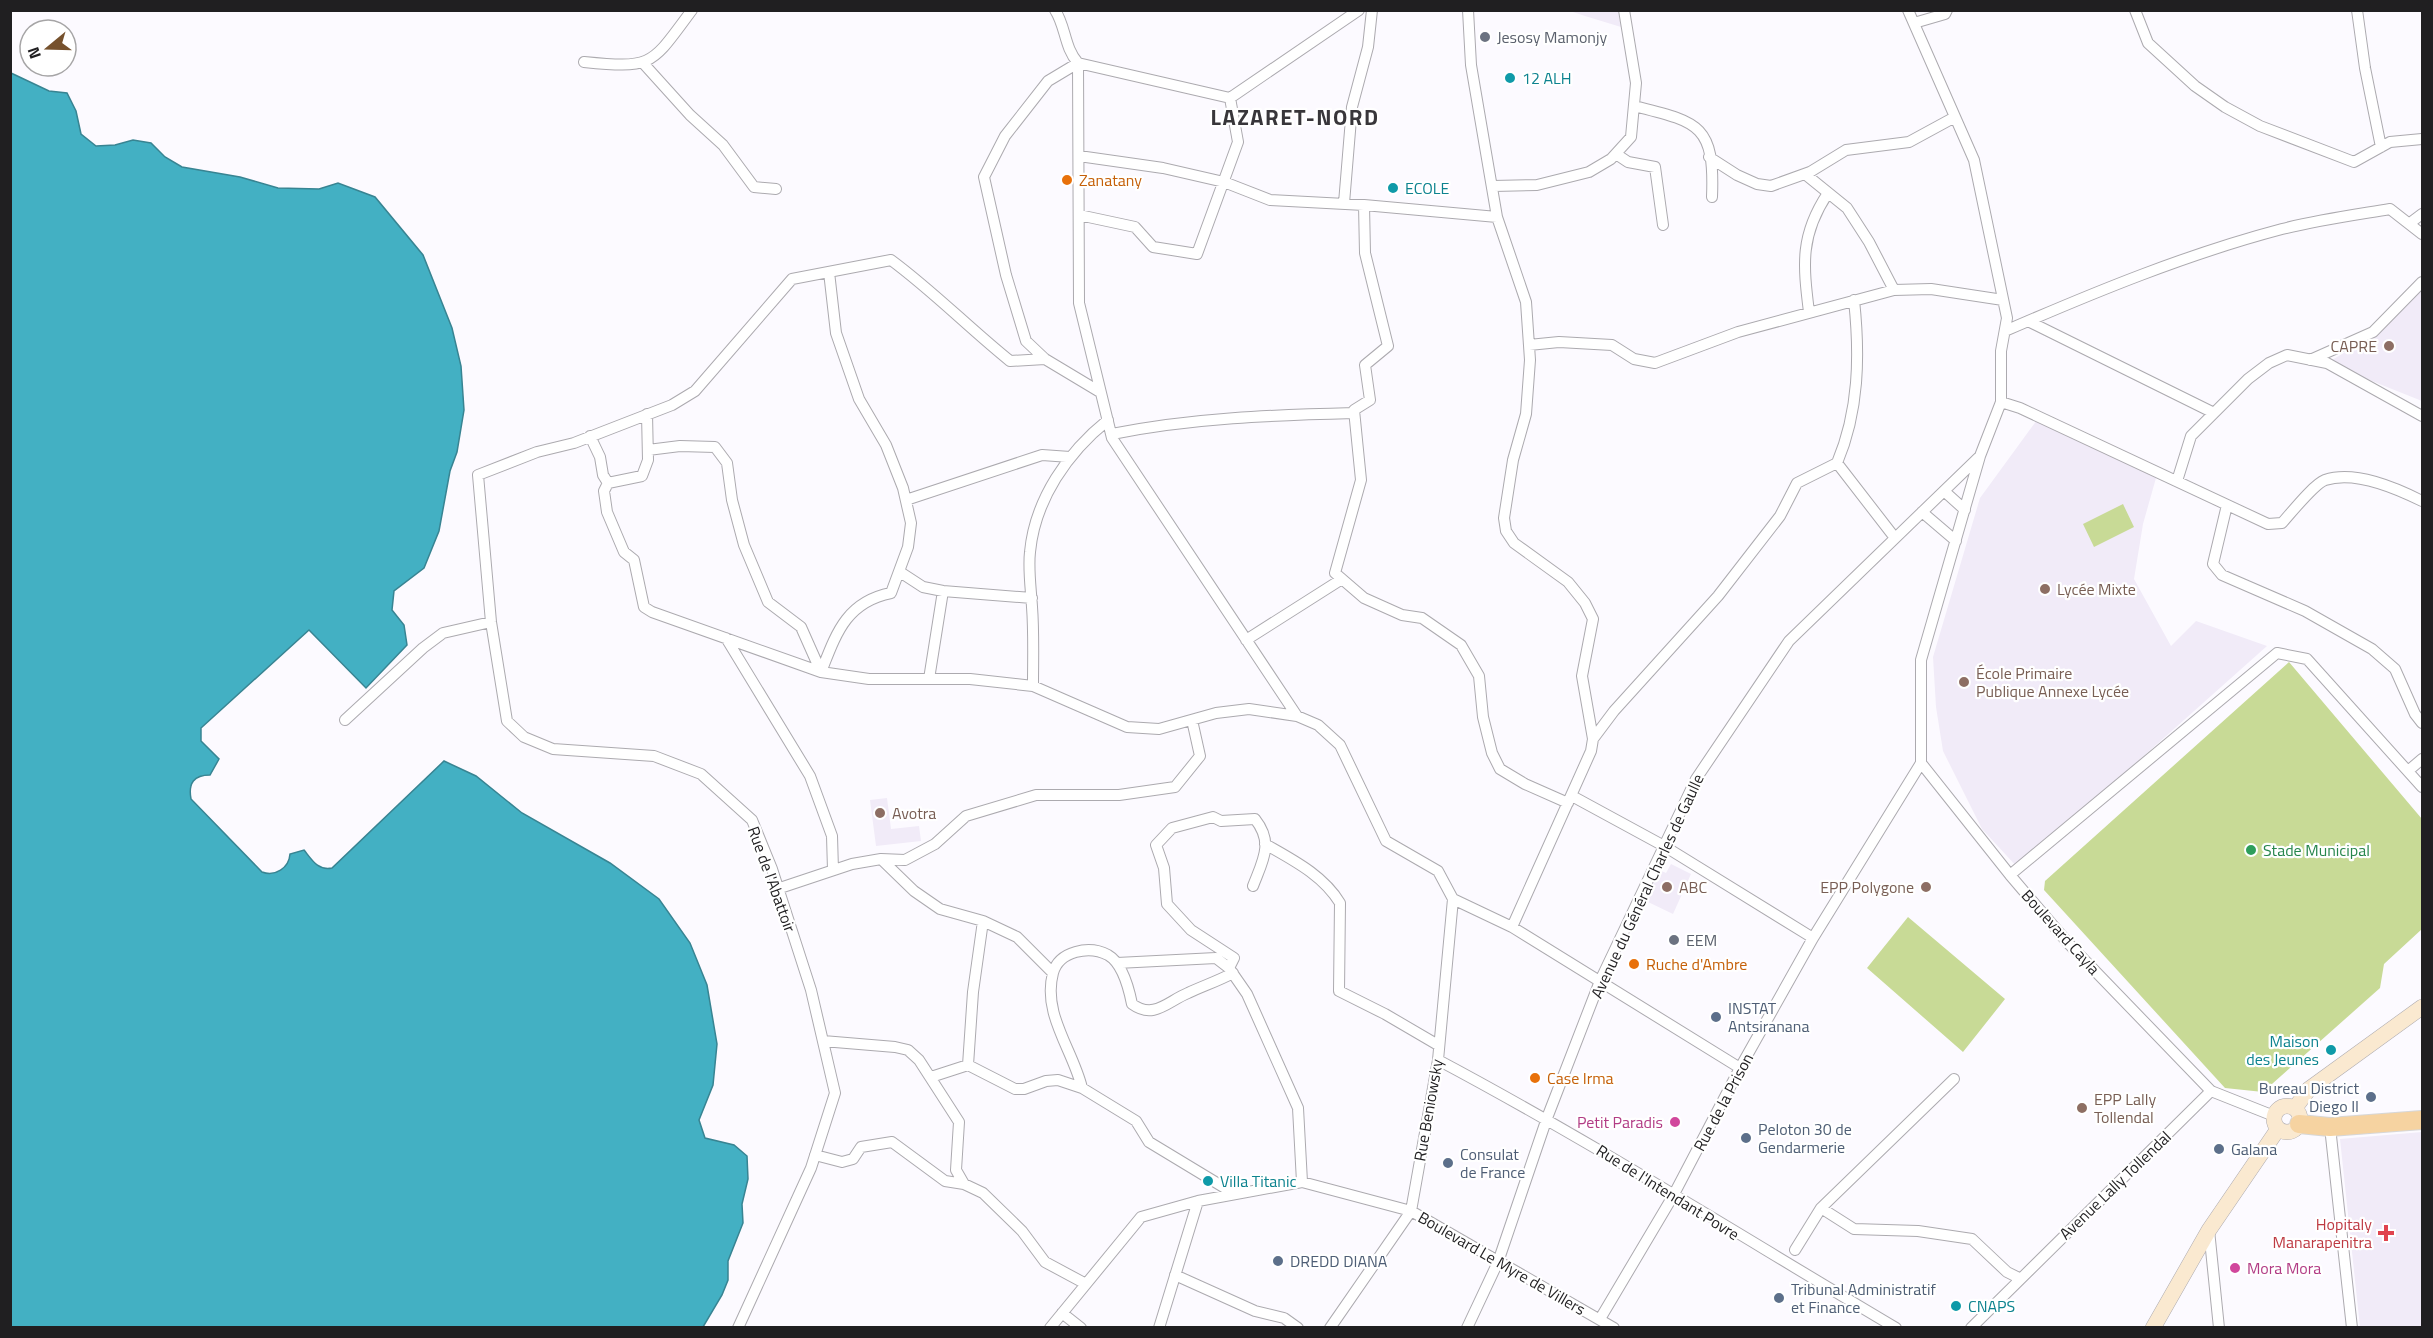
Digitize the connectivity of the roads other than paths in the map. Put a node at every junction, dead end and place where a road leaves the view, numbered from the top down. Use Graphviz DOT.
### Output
graph roads {
  1 [pos="692,10"];
  2 [pos="1054,10"];
  3 [pos="1359,10"];
  4 [pos="1372,10"];
  5 [pos="1468,10"];
  6 [pos="1624,10"];
  7 [pos="1908,10"];
  8 [pos="1947,10"];
  9 [pos="2135,10"];
  10 [pos="2357,10"];
  11 [pos="1914,23"];
  12 [pos="584,62"];
  13 [pos="643,63"];
  14 [pos="1078,63"];
  15 [pos="1230,98"];
  16 [pos="1634,106"];
  17 [pos="1955,117"];
  18 [pos="2422,138"];
  19 [pos="2381,147"];
  20 [pos="1616,154"];
  21 [pos="1079,156"];
  22 [pos="1710,157"];
  23 [pos="1805,174"];
  24 [pos="1224,182"];
  25 [pos="1493,186"];
  26 [pos="776,189"];
  27 [pos="1828,194"];
  28 [pos="1712,197"];
  29 [pos="1344,203"];
  30 [pos="1364,205"];
  31 [pos="2422,214"];
  32 [pos="1079,215"];
  33 [pos="1497,217"];
  34 [pos="2410,223"];
  35 [pos="1663,225"];
  36 [pos="2422,234"];
  37 [pos="829,272"];
  38 [pos="2422,282"];
  39 [pos="1894,290"];
  40 [pos="1854,300"];
  41 [pos="2003,300"];
  42 [pos="1809,312"];
  43 [pos="2028,321"];
  44 [pos="2005,331"];
  45 [pos="1529,345"];
  46 [pos="1045,359"];
  47 [pos="2310,360"];
  48 [pos="1100,392"];
  49 [pos="2001,402"];
  50 [pos="1354,412"];
  51 [pos="2214,413"];
  52 [pos="647,414"];
  53 [pos="2422,416"];
  54 [pos="1108,420"];
  55 [pos="1112,434"];
  56 [pos="590,436"];
  57 [pos="648,450"];
  58 [pos="1980,456"];
  59 [pos="1070,457"];
  60 [pos="1837,463"];
  61 [pos="2177,481"];
  62 [pos="608,483"];
  63 [pos="1944,491"];
  64 [pos="906,500"];
  65 [pos="2422,501"];
  66 [pos="2227,505"];
  67 [pos="1965,510"];
  68 [pos="1922,512"];
  69 [pos="1895,538"];
  70 [pos="1956,541"];
  71 [pos="900,572"];
  72 [pos="1342,579"];
  73 [pos="943,591"];
  74 [pos="1032,598"];
  75 [pos="491,622"];
  76 [pos="726,638"];
  77 [pos="1246,640"];
  78 [pos="821,672"];
  79 [pos="929,679"];
  80 [pos="1033,686"];
  81 [pos="1297,716"];
  82 [pos="345,720"];
  83 [pos="1192,720"];
  84 [pos="2422,723"];
  85 [pos="1593,739"];
  86 [pos="2422,759"];
  87 [pos="1921,763"];
  88 [pos="2408,771"];
  89 [pos="2422,787"];
  90 [pos="1570,800"];
  91 [pos="1265,844"];
  92 [pos="1664,846"];
  93 [pos="881,859"];
  94 [pos="833,870"];
  95 [pos="2010,875"];
  96 [pos="1253,886"];
  97 [pos="777,889"];
  98 [pos="1453,899"];
  99 [pos="983,921"];
  100 [pos="1512,927"];
  101 [pos="1813,938"];
  102 [pos="1116,963"];
  103 [pos="1231,970"];
  104 [pos="1053,973"];
  105 [pos="1600,981"];
  106 [pos="2422,1007"];
  107 [pos="823,1041"];
  108 [pos="1438,1046"];
  109 [pos="1438,1060"];
  110 [pos="968,1065"];
  111 [pos="1740,1068"];
  112 [pos="932,1077"];
  113 [pos="1954,1079"];
  114 [pos="1082,1088"];
  115 [pos="2211,1091"];
  116 [pos="2297,1116"];
  117 [pos="1547,1118"];
  118 [pos="2422,1120"];
  119 [pos="2276,1122"];
  120 [pos="2330,1127"];
  121 [pos="815,1155"];
  122 [pos="1302,1182"];
  123 [pos="964,1184"];
  124 [pos="1235,1194"];
  125 [pos="1673,1196"];
  126 [pos="1198,1201"];
  127 [pos="1821,1208"];
  128 [pos="1411,1210"];
  129 [pos="2209,1230"];
  130 [pos="1795,1250"];
  131 [pos="1498,1262"];
  132 [pos="1175,1275"];
  133 [pos="2019,1278"];
  134 [pos="1086,1284"];
  135 [pos="1062,1313"];
  136 [pos="1600,1319"];
  137 [pos="738,1328"];
  138 [pos="1050,1328"];
  139 [pos="1081,1328"];
  140 [pos="1159,1328"];
  141 [pos="1298,1328"];
  142 [pos="1330,1328"];
  143 [pos="1467,1328"];
  144 [pos="1614,1328"];
  145 [pos="1896,1328"];
  146 [pos="1971,1328"];
  147 [pos="2153,1328"];
  148 [pos="2219,1328"];
  149 [pos="2352,1328"];
  1 -- 13 [label="street"];
  2 -- 14 [label="street"];
  3 -- 15 [label="street"];
  4 -- 29 [label="street"];
  5 -- 25 [label="street"];
  6 -- 16 [label="street"];
  7 -- 11 [label="street"];
  8 -- 11 [label="street"];
  9 -- 19 [label="street"];
  10 -- 19 [label="street"];
  11 -- 17 [label="street"];
  12 -- 13 [label="street"];
  13 -- 26 [label="street"];
  14 -- 15 [label="street"];
  14 -- 21 [label="street"];
  14 -- 46 [label="street"];
  15 -- 24 [label="street"];
  16 -- 20 [label="street"];
  16 -- 22 [label="street"];
  17 -- 23 [label="street"];
  17 -- 41 [label="street"];
  18 -- 19 [label="street"];
  20 -- 25 [label="street"];
  20 -- 35 [label="street"];
  21 -- 24 [label="street"];
  21 -- 32 [label="street"];
  22 -- 23 [label="street"];
  22 -- 28 [label="street"];
  23 -- 27 [label="street"];
  24 -- 29 [label="street"];
  24 -- 32 [label="street"];
  25 -- 33 [label="street"];
  27 -- 39 [label="street"];
  27 -- 42 [label="street"];
  29 -- 30 [label="street"];
  30 -- 33 [label="street"];
  30 -- 50 [label="street"];
  31 -- 34 [label="street"];
  32 -- 48 [label="street"];
  33 -- 45 [label="street"];
  34 -- 36 [label="street"];
  34 -- 43 [label="street"];
  37 -- 46 [label="street"];
  37 -- 52 [label="street"];
  37 -- 64 [label="street"];
  38 -- 47 [label="street"];
  39 -- 40 [label="street"];
  39 -- 41 [label="street"];
  40 -- 42 [label="street"];
  40 -- 60 [label="street"];
  41 -- 44 [label="street"];
  42 -- 45 [label="street"];
  43 -- 44 [label="street"];
  43 -- 51 [label="street"];
  44 -- 49 [label="street"];
  45 -- 85 [label="street"];
  46 -- 48 [label="street"];
  47 -- 51 [label="street"];
  47 -- 53 [label="street"];
  48 -- 54 [label="street"];
  49 -- 58 [label="street"];
  49 -- 61 [label="street"];
  50 -- 55 [label="street"];
  50 -- 72 [label="street"];
  51 -- 61 [label="street"];
  52 -- 56 [label="street"];
  52 -- 57 [label="street"];
  54 -- 55 [label="street"];
  54 -- 59 [label="street"];
  55 -- 77 [label="street"];
  56 -- 62 [label="street"];
  56 -- 75 [label="street, Rue de l'Abattoir"];
  57 -- 62 [label="street"];
  57 -- 78 [label="street"];
  58 -- 63 [label="street, Avenue du Général Charles de Gaulle"];
  58 -- 67 [label="street"];
  59 -- 64 [label="street"];
  59 -- 74 [label="street"];
  60 -- 69 [label="street"];
  60 -- 85 [label="street"];
  61 -- 66 [label="street"];
  62 -- 76 [label="street"];
  63 -- 67 [label="street"];
  63 -- 68 [label="street, Avenue du Général Charles de Gaulle"];
  64 -- 71 [label="street"];
  65 -- 66 [label="street"];
  66 -- 84 [label="street"];
  67 -- 70 [label="street"];
  68 -- 69 [label="street, Avenue du Général Charles de Gaulle"];
  68 -- 70 [label="street"];
  69 -- 92 [label="street, Avenue du Général Charles de Gaulle"];
  70 -- 87 [label="street"];
  71 -- 73 [label="street"];
  71 -- 78 [label="street"];
  72 -- 77 [label="street"];
  72 -- 90 [label="street"];
  73 -- 74 [label="street"];
  73 -- 79 [label="street"];
  74 -- 80 [label="street"];
  75 -- 82 [label="street"];
  75 -- 97 [label="street, Rue de l'Abattoir"];
  76 -- 78 [label="street"];
  76 -- 94 [label="street"];
  77 -- 81 [label="street"];
  78 -- 79 [label="street"];
  79 -- 80 [label="street"];
  80 -- 83 [label="street"];
  81 -- 83 [label="street"];
  81 -- 98 [label="street"];
  83 -- 93 [label="street"];
  85 -- 90 [label="street"];
  86 -- 88 [label="street"];
  87 -- 95 [label="street, Boulevard Cayla"];
  87 -- 101 [label="street, Rue de la Prison"];
  88 -- 89 [label="street"];
  88 -- 95 [label="street"];
  90 -- 92 [label="street"];
  90 -- 100 [label="street"];
  91 -- 96 [label="street"];
  91 -- 103 [label="street"];
  91 -- 108 [label="street"];
  92 -- 101 [label="street"];
  92 -- 105 [label="street, Avenue du Général Charles de Gaulle"];
  93 -- 94 [label="street"];
  93 -- 99 [label="street"];
  94 -- 97 [label="street"];
  95 -- 115 [label="street, Boulevard Cayla"];
  97 -- 107 [label="street, Rue de l'Abattoir"];
  98 -- 100 [label="street"];
  98 -- 108 [label="street, Rue Beniowsky"];
  99 -- 104 [label="street"];
  99 -- 110 [label="street"];
  100 -- 105 [label="street"];
  101 -- 111 [label="street, Rue de la Prison"];
  102 -- 103 [label="street"];
  102 -- 103 [label="street"];
  102 -- 104 [label="street"];
  103 -- 122 [label="street"];
  104 -- 114 [label="street"];
  105 -- 111 [label="street"];
  105 -- 117 [label="street, Avenue du Général Charles de Gaulle"];
  106 -- 116 [label="main road"];
  107 -- 112 [label="street"];
  107 -- 121 [label="street, Rue de l'Abattoir"];
  108 -- 109 [label="street, Rue Beniowsky"];
  109 -- 117 [label="street, Rue de l'Intendant Povre"];
  109 -- 128 [label="street, Rue Beniowsky"];
  110 -- 112 [label="street"];
  110 -- 114 [label="street"];
  111 -- 125 [label="street, Rue de la Prison"];
  112 -- 123 [label="street"];
  113 -- 127 [label="street"];
  114 -- 124 [label="street"];
  115 -- 119 [label="street"];
  115 -- 133 [label="street, Avenue Lally Tollendal"];
  116 -- 119 [label="main road"];
  116 -- 119 [label="main road"];
  116 -- 120 [label="main road"];
  117 -- 125 [label="street, Rue de l'Intendant Povre"];
  117 -- 131 [label="street, Avenue du Général Charles de Gaulle"];
  118 -- 120 [label="main road"];
  119 -- 129 [label="main road"];
  120 -- 149 [label="street"];
  121 -- 123 [label="street"];
  121 -- 137 [label="street, Rue de l'Abattoir"];
  122 -- 124 [label="street, Boulevard Le Myre de Villers"];
  122 -- 128 [label="street, Boulevard Le Myre de Villers"];
  123 -- 134 [label="street"];
  124 -- 126 [label="street, Boulevard Le Myre de Villers"];
  125 -- 136 [label="street, Rue de la Prison"];
  125 -- 145 [label="street, Rue de l'Intendant Povre"];
  126 -- 132 [label="street"];
  126 -- 134 [label="street, Boulevard Le Myre de Villers"];
  127 -- 130 [label="street"];
  127 -- 133 [label="street"];
  128 -- 131 [label="street, Boulevard Le Myre de Villers"];
  128 -- 142 [label="street, Rue Beniowsky"];
  129 -- 147 [label="main road"];
  129 -- 148 [label="street"];
  131 -- 136 [label="street, Boulevard Le Myre de Villers"];
  131 -- 143 [label="street, Avenue du Général Charles de Gaulle"];
  132 -- 140 [label="street"];
  132 -- 141 [label="street"];
  133 -- 146 [label="street, Avenue Lally Tollendal"];
  134 -- 135 [label="street, Boulevard Le Myre de Villers"];
  135 -- 138 [label="street, Boulevard Le Myre de Villers"];
  135 -- 139 [label="street"];
  136 -- 144 [label="street, Boulevard Le Myre de Villers"];
}
